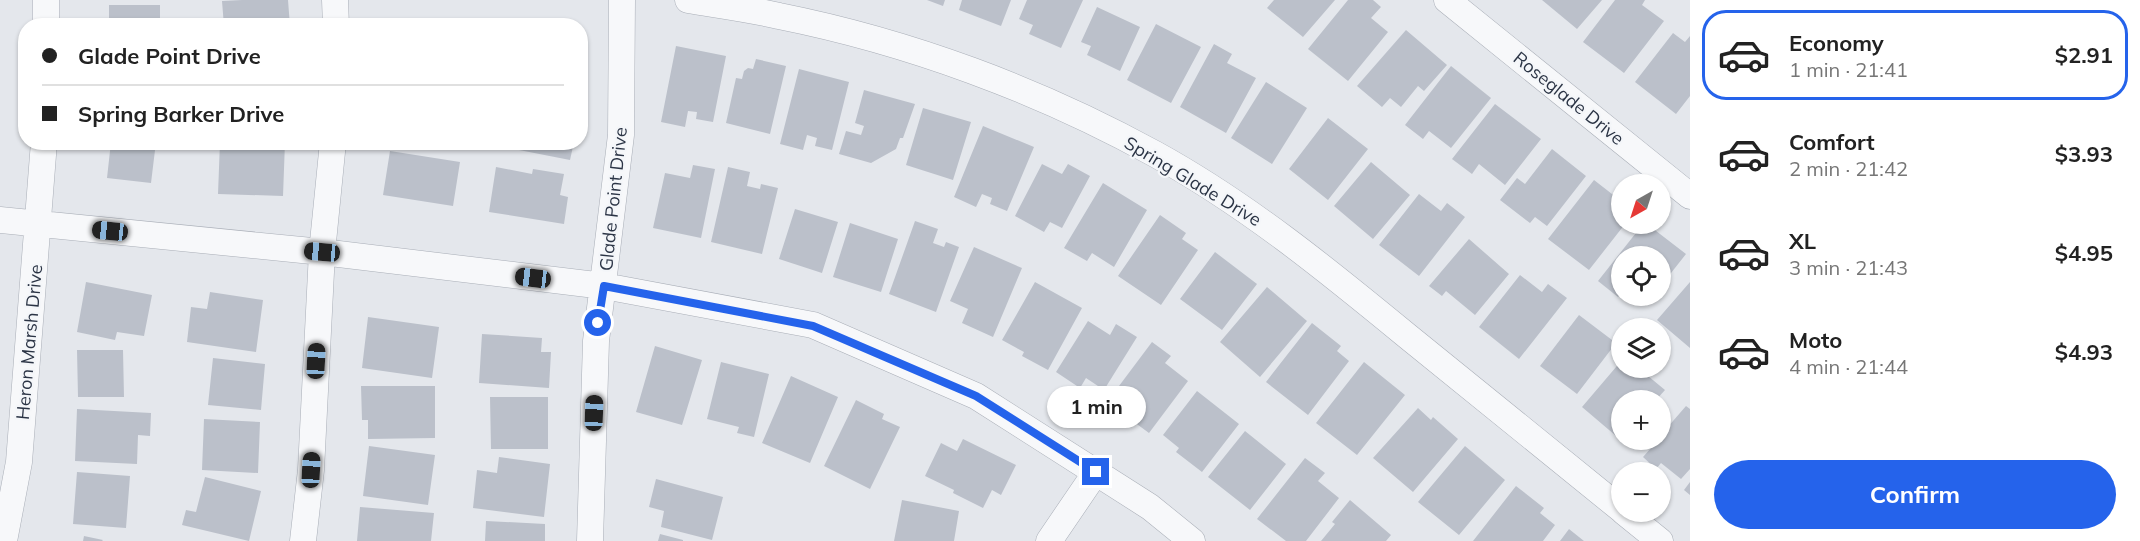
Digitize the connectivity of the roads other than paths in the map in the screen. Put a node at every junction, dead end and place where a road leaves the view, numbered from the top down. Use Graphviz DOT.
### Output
graph roads {
  1 [pos="46,0"];
  2 [pos="335,0"];
  3 [pos="622,0"];
  4 [pos="688,0"];
  5 [pos="1447,0"];
  6 [pos="46,18"];
  7 [pos="336,18"];
  8 [pos="44,150"];
  9 [pos="332,150"];
  10 [pos="1690,196"];
  11 [pos="0,220"];
  12 [pos="39,224"];
  13 [pos="322,252"];
  14 [pos="604,286"];
  15 [pos="1096,472"];
  16 [pos="1611,501"];
  17 [pos="1637,522"];
  18 [pos="4,541"];
  19 [pos="303,541"];
  20 [pos="590,541"];
  21 [pos="1049,541"];
  22 [pos="1192,541"];
  23 [pos="1660,541"];
  1 -- 6 [label="street"];
  2 -- 7 [label="street"];
  3 -- 14 [label="street, Glade Point Drive"];
  4 -- 16 [label="street, Spring Glade Drive"];
  5 -- 10 [label="street, Roseglade Drive"];
  8 -- 12 [label="street, Heron Marsh Drive"];
  9 -- 13 [label="street"];
  11 -- 12 [label="street"];
  12 -- 13 [label="street"];
  12 -- 18 [label="street, Heron Marsh Drive"];
  13 -- 14 [label="street"];
  13 -- 19 [label="street"];
  14 -- 15 [label="street"];
  14 -- 20 [label="street, Glade Point Drive"];
  15 -- 21 [label="street"];
  15 -- 22 [label="street"];
  17 -- 23 [label="street, Spring Glade Drive"];
}
